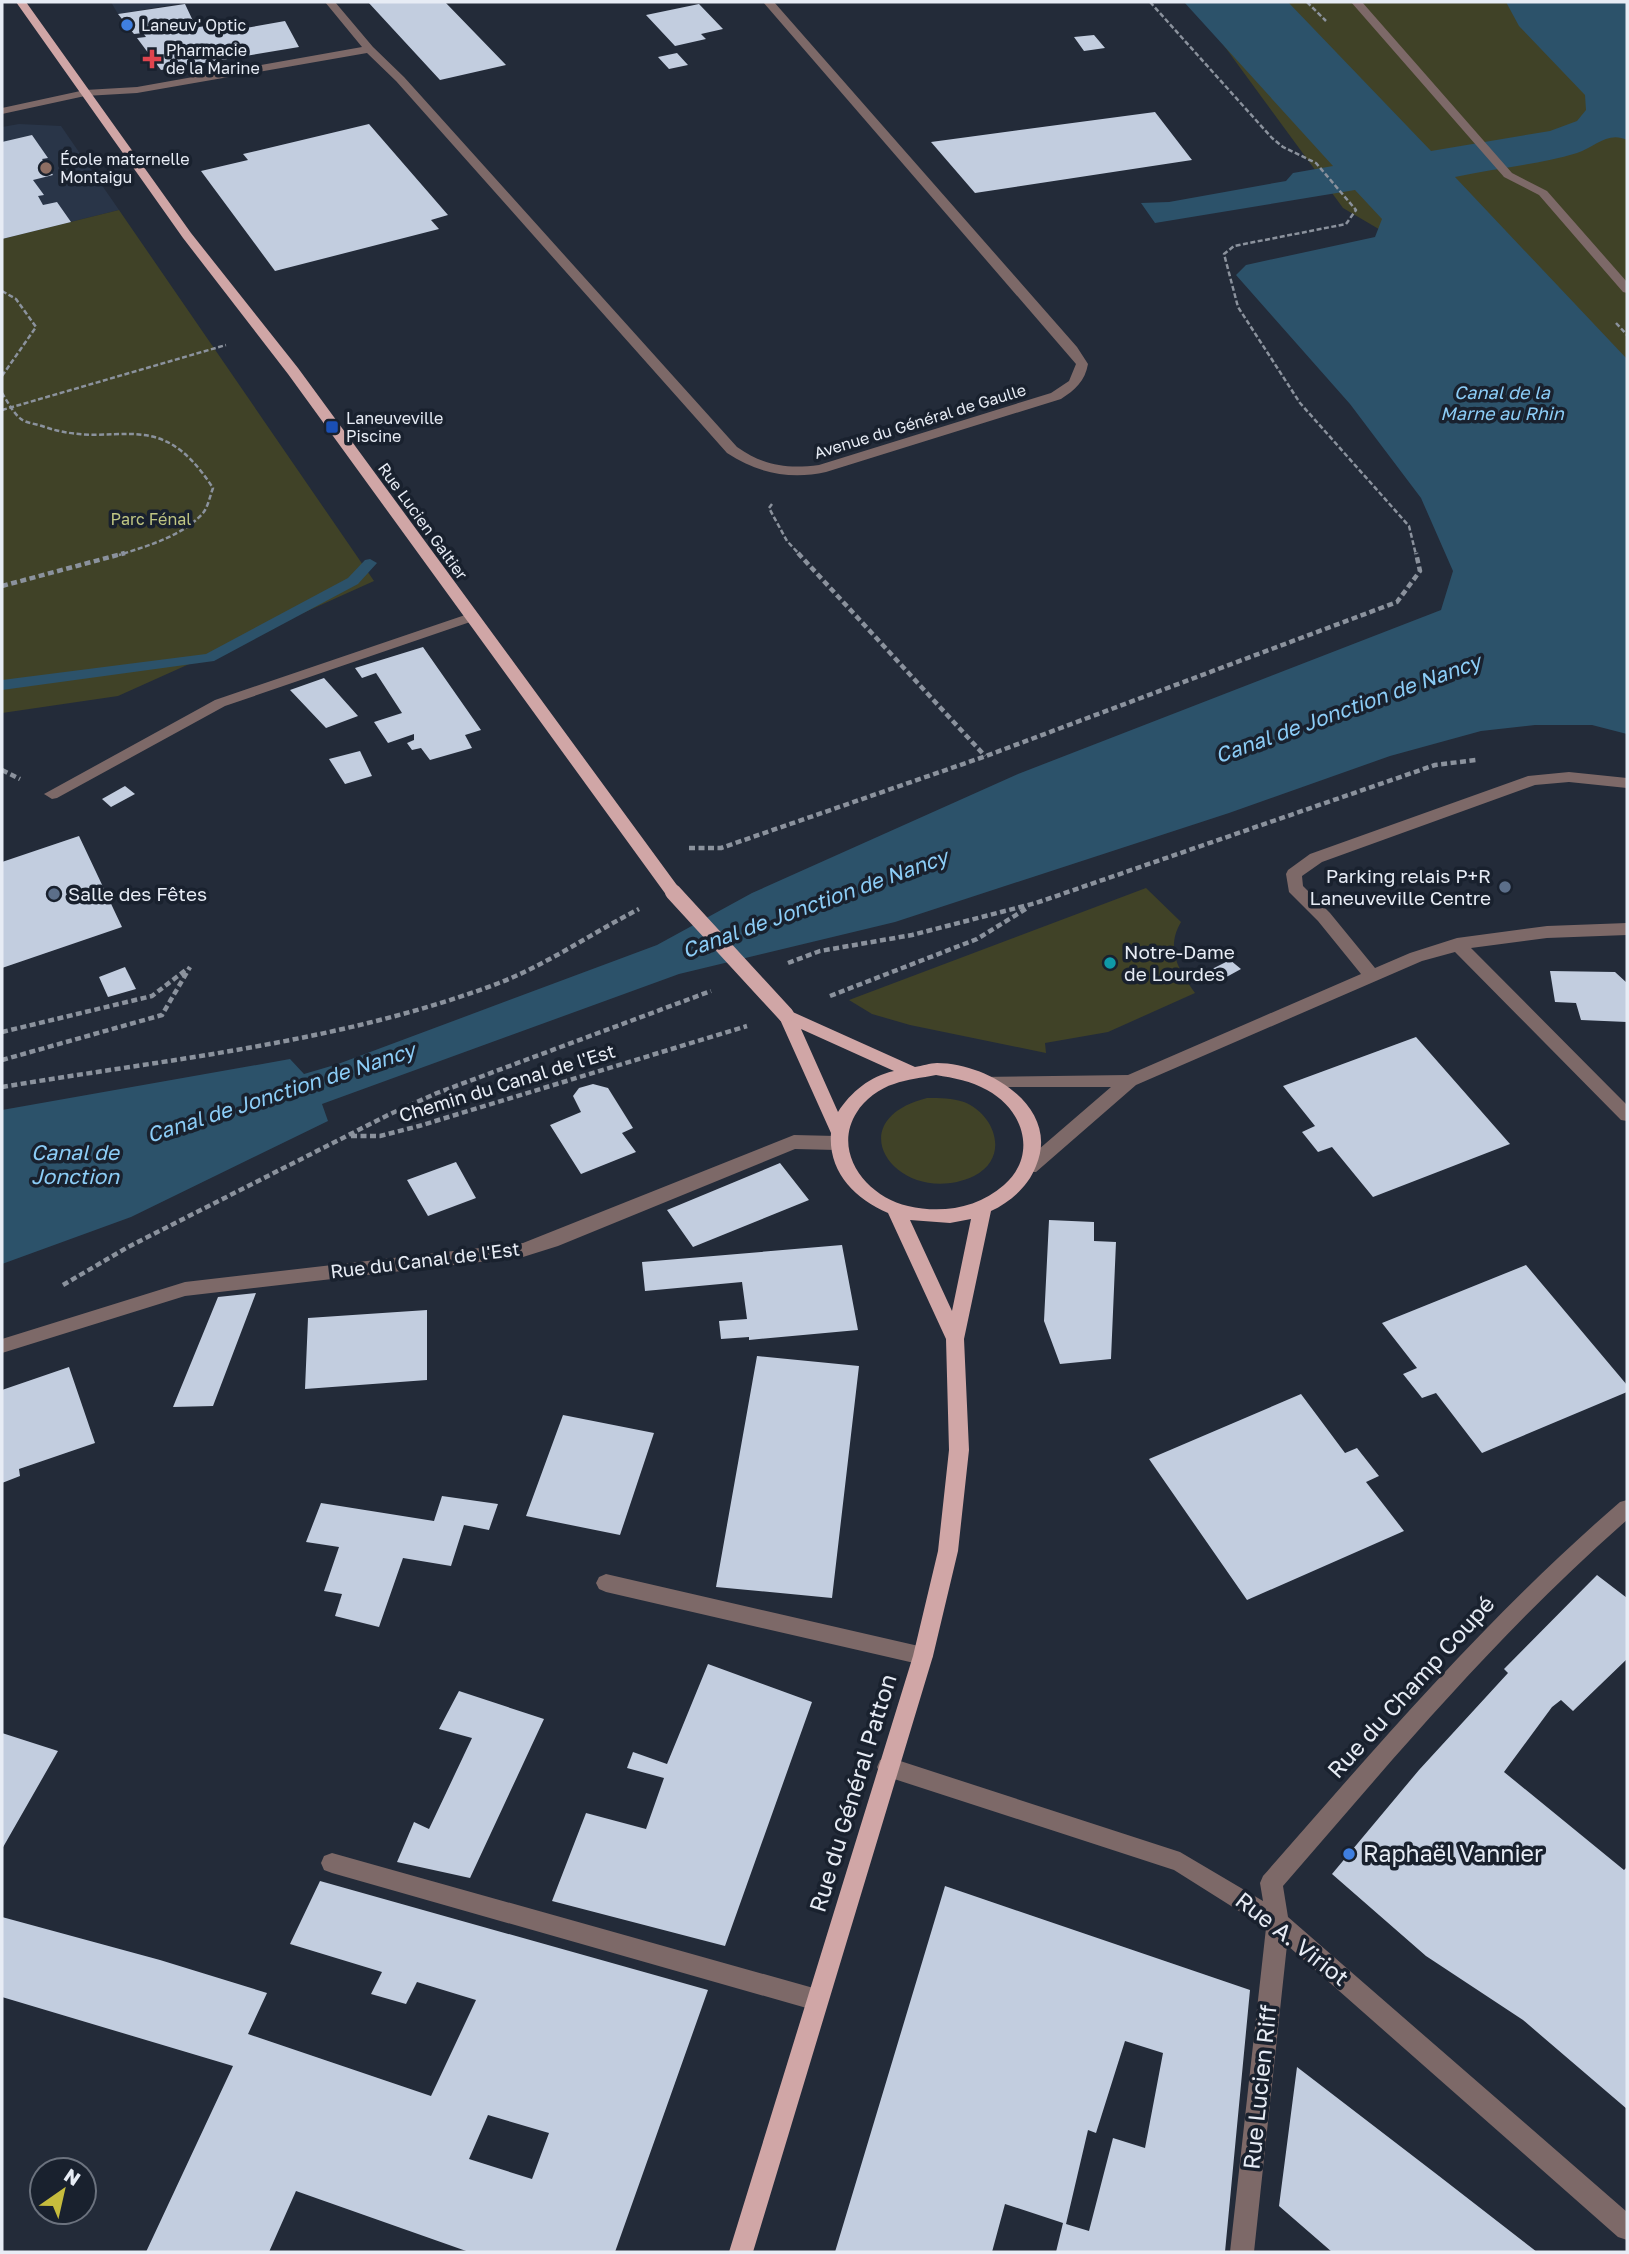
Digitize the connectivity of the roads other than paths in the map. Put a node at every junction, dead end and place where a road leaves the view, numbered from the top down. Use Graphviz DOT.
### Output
graph roads {
  1 [pos="21,2"];
  2 [pos="330,2"];
  3 [pos="768,2"];
  4 [pos="1356,2"];
  5 [pos="369,49"];
  6 [pos="85,93"];
  7 [pos="2,111"];
  8 [pos="1627,289"];
  9 [pos="471,617"];
  10 [pos="1627,783"];
  11 [pos="51,794"];
  12 [pos="1627,929"];
  13 [pos="1457,944"];
  14 [pos="1372,976"];
  15 [pos="786,1015"];
  16 [pos="909,1071"];
  17 [pos="1130,1081"];
  18 [pos="986,1082"];
  19 [pos="1627,1115"];
  20 [pos="837,1136"];
  21 [pos="1030,1167"];
  22 [pos="982,1209"];
  23 [pos="896,1210"];
  24 [pos="954,1339"];
  25 [pos="2,1346"];
  26 [pos="1627,1508"];
  27 [pos="607,1583"];
  28 [pos="923,1656"];
  29 [pos="888,1767"];
  30 [pos="332,1863"];
  31 [pos="1278,1923"];
  32 [pos="817,2000"];
  33 [pos="1627,2228"];
  34 [pos="741,2252"];
  35 [pos="1242,2252"];
  1 -- 6 [label="main road, Rue Lucien Galtier"];
  2 -- 5 [label="street, Avenue du Général de Gaulle"];
  3 -- 5 [label="street, Avenue du Général de Gaulle"];
  4 -- 8 [label="street"];
  5 -- 6 [label="street"];
  6 -- 7 [label="street"];
  6 -- 9 [label="main road, Rue Lucien Galtier"];
  9 -- 11 [label="street"];
  9 -- 15 [label="main road, Rue Lucien Galtier, bridge"];
  10 -- 14 [label="street"];
  12 -- 13 [label="street"];
  13 -- 14 [label="street"];
  13 -- 19 [label="street"];
  14 -- 17 [label="street"];
  15 -- 16 [label="main road"];
  15 -- 20 [label="main road"];
  16 -- 18 [label="main road"];
  16 -- 20 [label="main road"];
  17 -- 18 [label="street"];
  17 -- 21 [label="street"];
  18 -- 21 [label="main road"];
  20 -- 23 [label="main road"];
  20 -- 25 [label="street, Rue du Canal de l'Est"];
  21 -- 22 [label="main road"];
  22 -- 23 [label="main road"];
  22 -- 24 [label="main road, Rue du Général Patton"];
  23 -- 24 [label="main road, Rue du Général Patton"];
  24 -- 28 [label="main road, Rue du Général Patton"];
  26 -- 31 [label="street, Rue du Champ Coupé"];
  27 -- 28 [label="street"];
  28 -- 29 [label="main road, Rue du Général Patton"];
  29 -- 31 [label="street, Rue A. Viriot"];
  29 -- 32 [label="main road, Rue du Général Patton"];
  30 -- 32 [label="street"];
  31 -- 33 [label="street, Rue A. Viriot"];
  31 -- 35 [label="street, Rue Lucien Riff"];
  32 -- 34 [label="main road, Rue du Général Patton"];
}
